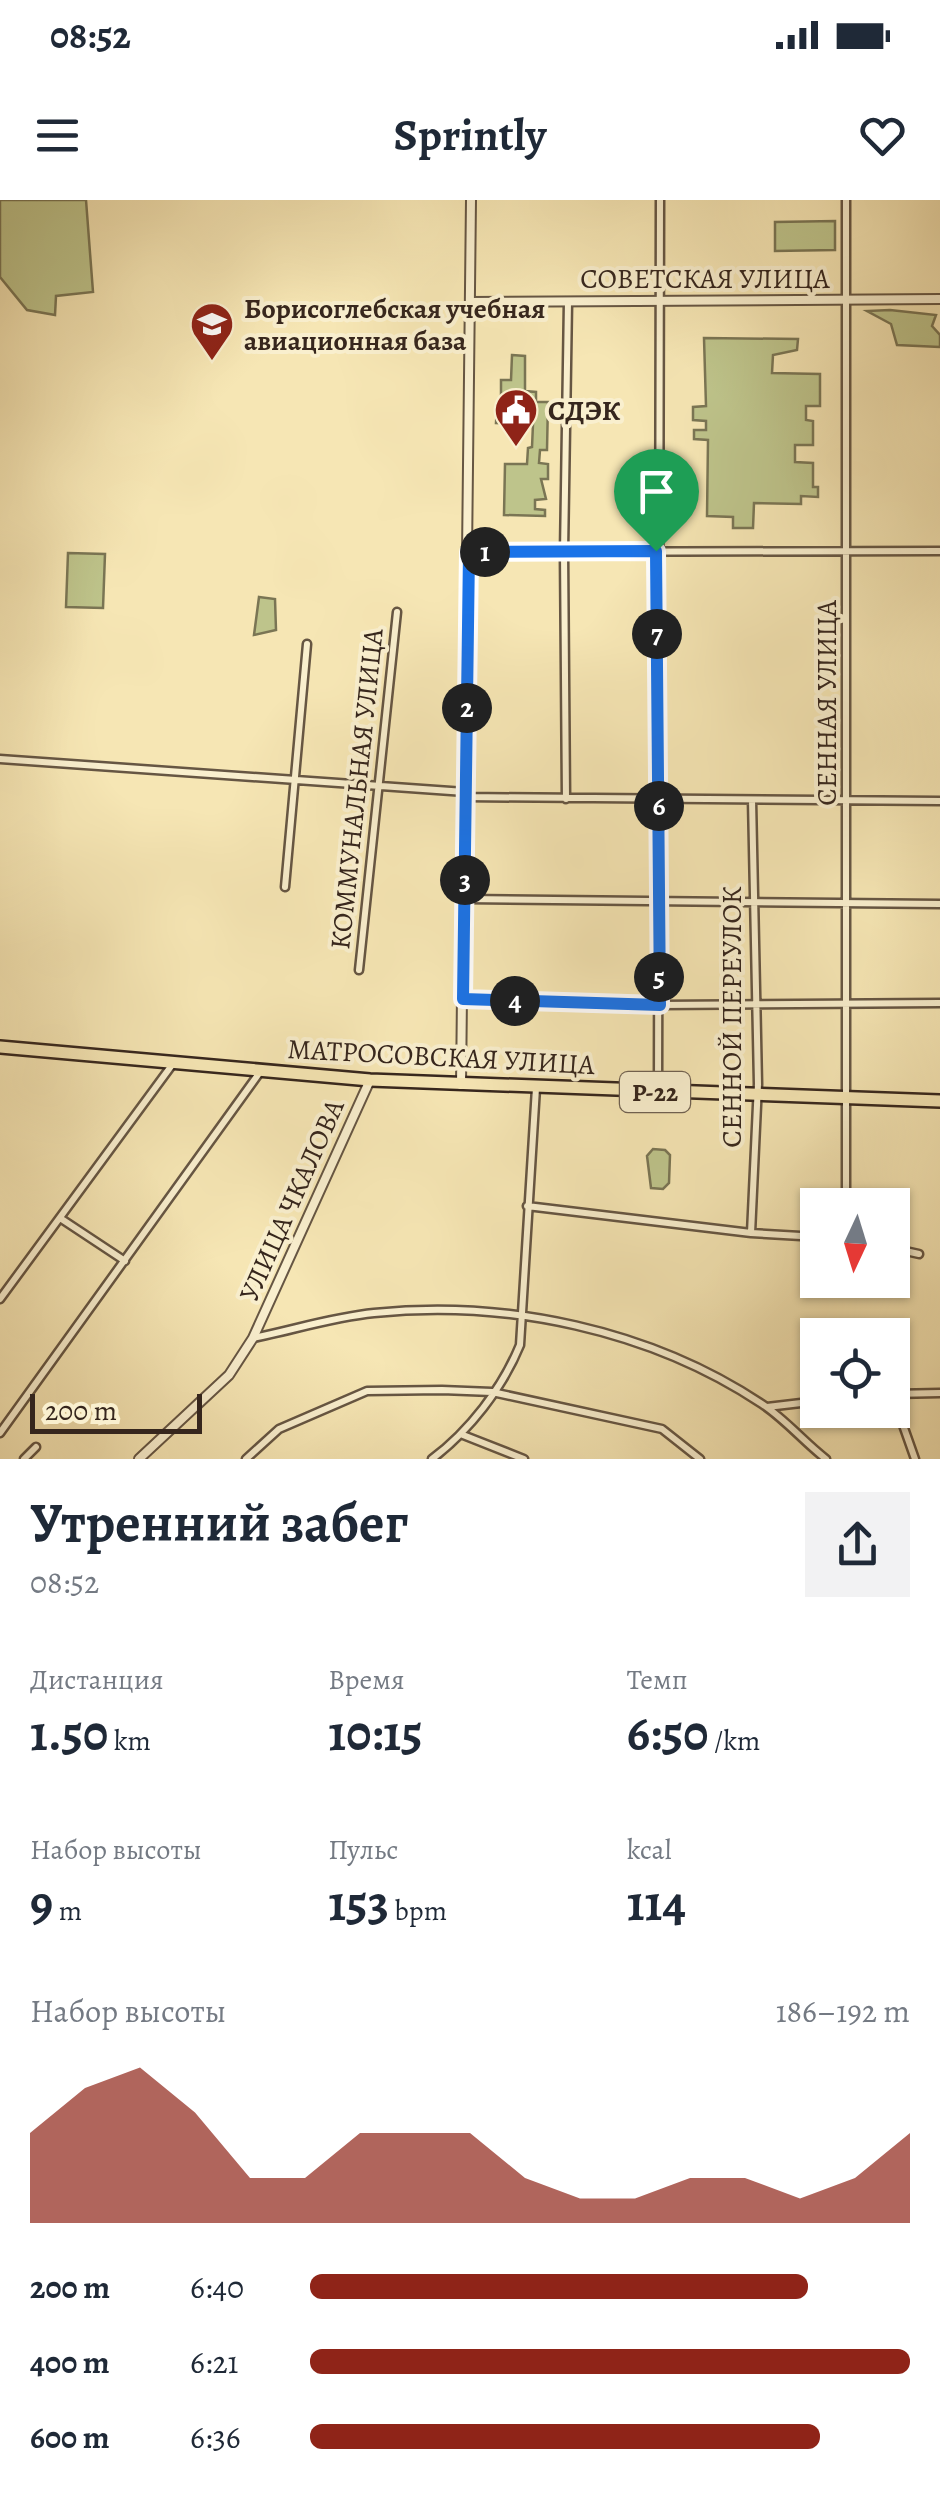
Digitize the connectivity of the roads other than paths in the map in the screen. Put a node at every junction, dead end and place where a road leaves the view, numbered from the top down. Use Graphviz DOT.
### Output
graph roads {
  1 [pos="471,200"];
  2 [pos="660,200"];
  3 [pos="846,200"];
  4 [pos="940,299"];
  5 [pos="847,300"];
  6 [pos="660,301"];
  7 [pos="471,302"];
  8 [pos="568,302"];
  9 [pos="940,550"];
  10 [pos="656,551"];
  11 [pos="469,552"];
  12 [pos="564,552"];
  13 [pos="849,552"];
  14 [pos="397,612"];
  15 [pos="306,644"];
  16 [pos="0,759"];
  17 [pos="296,781"];
  18 [pos="381,788"];
  19 [pos="466,795"];
  20 [pos="566,799"];
  21 [pos="659,800"];
  22 [pos="752,800"];
  23 [pos="849,800"];
  24 [pos="940,801"];
  25 [pos="285,887"];
  26 [pos="465,898"];
  27 [pos="847,902"];
  28 [pos="754,903"];
  29 [pos="658,904"];
  30 [pos="940,904"];
  31 [pos="359,970"];
  32 [pos="463,999"];
  33 [pos="848,1003"];
  34 [pos="940,1003"];
  35 [pos="660,1005"];
  36 [pos="756,1005"];
  37 [pos="0,1047"];
  38 [pos="173,1064"];
  39 [pos="260,1071"];
  40 [pos="370,1080"];
  41 [pos="461,1085"];
  42 [pos="536,1088"];
  43 [pos="658,1092"];
  44 [pos="755,1096"];
  45 [pos="849,1100"];
  46 [pos="940,1100"];
  47 [pos="846,1188"];
  48 [pos="527,1206"];
  49 [pos="60,1218"];
  50 [pos="751,1233"];
  51 [pos="800,1236"];
  52 [pos="910,1252"];
  53 [pos="920,1254"];
  54 [pos="125,1260"];
  55 [pos="0,1299"];
  56 [pos="520,1316"];
  57 [pos="253,1338"];
  58 [pos="492,1392"];
  59 [pos="940,1392"];
  60 [pos="800,1403"];
  61 [pos="767,1406"];
  62 [pos="0,1433"];
  63 [pos="463,1435"];
  64 [pos="36,1446"];
  65 [pos="24,1459"];
  66 [pos="139,1459"];
  67 [pos="246,1459"];
  68 [pos="432,1459"];
  69 [pos="524,1459"];
  70 [pos="700,1459"];
  71 [pos="826,1459"];
  72 [pos="915,1459"];
  1 -- 7 [label="street"];
  2 -- 6 [label="street"];
  3 -- 5 [label="street, СЕННАЯ УЛИЦА"];
  4 -- 5 [label="street, СОВЕТСКАЯ УЛИЦА"];
  5 -- 6 [label="street, СОВЕТСКАЯ УЛИЦА"];
  5 -- 13 [label="street, СЕННАЯ УЛИЦА"];
  6 -- 8 [label="street, СОВЕТСКАЯ УЛИЦА"];
  6 -- 10 [label="street"];
  7 -- 8 [label="street, СОВЕТСКАЯ УЛИЦА"];
  7 -- 11 [label="street"];
  8 -- 12 [label="street"];
  9 -- 13 [label="street"];
  10 -- 12 [label="street"];
  10 -- 13 [label="street"];
  10 -- 21 [label="street"];
  11 -- 12 [label="street"];
  11 -- 19 [label="street"];
  12 -- 20 [label="street"];
  13 -- 23 [label="street, СЕННАЯ УЛИЦА"];
  14 -- 18 [label="street, КОММУНАЛЬНАЯ УЛИЦА"];
  15 -- 17 [label="street"];
  16 -- 17 [label="street"];
  17 -- 18 [label="street"];
  17 -- 25 [label="street"];
  18 -- 19 [label="street"];
  18 -- 31 [label="street, КОММУНАЛЬНАЯ УЛИЦА"];
  19 -- 20 [label="street"];
  19 -- 26 [label="street"];
  20 -- 21 [label="street"];
  21 -- 22 [label="street"];
  21 -- 29 [label="street"];
  22 -- 23 [label="street"];
  22 -- 28 [label="street, СЕННОЙ ПЕРЕУЛОК"];
  23 -- 24 [label="street"];
  23 -- 27 [label="street, СЕННАЯ УЛИЦА"];
  26 -- 29 [label="street"];
  26 -- 32 [label="street"];
  27 -- 28 [label="street"];
  27 -- 30 [label="street"];
  27 -- 33 [label="street, СЕННАЯ УЛИЦА"];
  28 -- 29 [label="street"];
  28 -- 36 [label="street, СЕННОЙ ПЕРЕУЛОК"];
  29 -- 35 [label="street"];
  32 -- 35 [label="street"];
  32 -- 41 [label="street"];
  33 -- 34 [label="street"];
  33 -- 36 [label="street"];
  33 -- 45 [label="street, СЕННАЯ УЛИЦА"];
  35 -- 36 [label="street"];
  35 -- 43 [label="street"];
  36 -- 44 [label="street, СЕННОЙ ПЕРЕУЛОК"];
  37 -- 38 [label="highway, МАТРОСОВСКАЯ УЛИЦА / Р-22"];
  38 -- 39 [label="highway, МАТРОСОВСКАЯ УЛИЦА / Р-22"];
  38 -- 49 [label="street"];
  39 -- 40 [label="highway, МАТРОСОВСКАЯ УЛИЦА / Р-22"];
  39 -- 54 [label="street"];
  40 -- 41 [label="highway, МАТРОСОВСКАЯ УЛИЦА / Р-22"];
  40 -- 57 [label="street, УЛИЦА ЧКАЛОВА"];
  41 -- 42 [label="highway, МАТРОСОВСКАЯ УЛИЦА / Р-22"];
  42 -- 43 [label="highway, МАТРОСОВСКАЯ УЛИЦА / Р-22"];
  42 -- 48 [label="street"];
  43 -- 44 [label="highway, МАТРОСОВСКАЯ УЛИЦА / Р-22"];
  44 -- 45 [label="highway, МАТРОСОВСКАЯ УЛИЦА / Р-22"];
  44 -- 50 [label="street, СЕННОЙ ПЕРЕУЛОК"];
  45 -- 46 [label="highway, МАТРОСОВСКАЯ УЛИЦА / Р-22"];
  45 -- 47 [label="street, СЕННАЯ УЛИЦА"];
  48 -- 50 [label="street"];
  48 -- 56 [label="street"];
  49 -- 54 [label="street"];
  49 -- 55 [label="street"];
  50 -- 51 [label="street"];
  52 -- 53 [label="street"];
  54 -- 62 [label="street"];
  56 -- 57 [label="street"];
  56 -- 58 [label="street"];
  56 -- 61 [label="street"];
  57 -- 66 [label="street, УЛИЦА ЧКАЛОВА"];
  58 -- 63 [label="street"];
  58 -- 67 [label="street"];
  58 -- 70 [label="street"];
  59 -- 72 [label="street"];
  60 -- 61 [label="street"];
  61 -- 71 [label="street"];
  63 -- 68 [label="street"];
  63 -- 69 [label="street"];
  64 -- 65 [label="street"];
}
